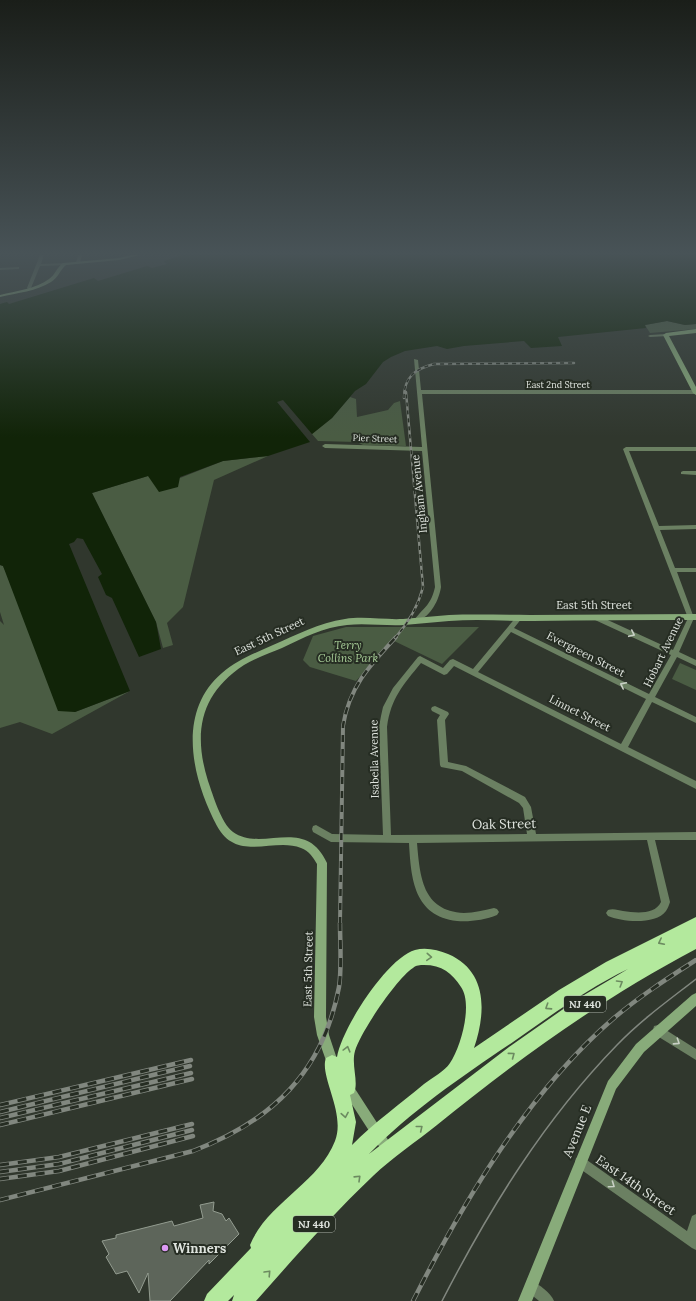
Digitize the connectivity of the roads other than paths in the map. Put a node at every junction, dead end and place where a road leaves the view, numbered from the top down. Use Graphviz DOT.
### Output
graph roads {
  1 [pos="696,331"];
  2 [pos="666,335"];
  3 [pos="650,336"];
  4 [pos="416,360"];
  5 [pos="420,392"];
  6 [pos="696,392"];
  7 [pos="325,446"];
  8 [pos="424,449"];
  9 [pos="696,449"];
  10 [pos="683,473"];
  11 [pos="696,473"];
  12 [pos="656,528"];
  13 [pos="696,528"];
  14 [pos="672,570"];
  15 [pos="696,570"];
  16 [pos="519,618"];
  17 [pos="597,618"];
  18 [pos="693,618"];
  19 [pos="418,619"];
  20 [pos="510,629"];
  21 [pos="675,654"];
  22 [pos="453,662"];
  23 [pos="696,663"];
  24 [pos="474,672"];
  25 [pos="650,699"];
  26 [pos="435,709"];
  27 [pos="696,720"];
  28 [pos="623,748"];
  29 [pos="696,785"];
  30 [pos="316,829"];
  31 [pos="532,836"];
  32 [pos="650,836"];
  33 [pos="696,836"];
  34 [pos="387,838"];
  35 [pos="413,839"];
  36 [pos="494,912"];
  37 [pos="611,913"];
  38 [pos="696,925"];
  39 [pos="696,940"];
  40 [pos="696,998"];
  41 [pos="658,1030"];
  42 [pos="696,1055"];
  43 [pos="332,1064"];
  44 [pos="456,1070"];
  45 [pos="348,1087"];
  46 [pos="376,1134"];
  47 [pos="388,1150"];
  48 [pos="580,1162"];
  49 [pos="696,1220"];
  50 [pos="693,1242"];
  51 [pos="247,1266"];
  52 [pos="531,1287"];
  53 [pos="214,1301"];
  54 [pos="242,1301"];
  55 [pos="525,1301"];
  56 [pos="548,1301"];
  1 -- 2 [label="street"];
  2 -- 3 [label="street"];
  2 -- 6 [label="street"];
  4 -- 5 [label="street, Ingham Avenue"];
  5 -- 6 [label="street, East 2nd Street"];
  5 -- 8 [label="street, Ingham Avenue"];
  7 -- 8 [label="street, Pier Street"];
  8 -- 19 [label="street, Ingham Avenue"];
  9 -- 12 [label="street, Hobart Avenue"];
  10 -- 11 [label="street"];
  12 -- 13 [label="street"];
  12 -- 14 [label="street, Hobart Avenue"];
  14 -- 15 [label="street"];
  14 -- 18 [label="street, Hobart Avenue"];
  16 -- 17 [label="street, East 5th Street"];
  16 -- 19 [label="street, East 5th Street"];
  16 -- 20 [label="street"];
  17 -- 18 [label="street, East 5th Street"];
  17 -- 21 [label="street, one-way"];
  18 -- 21 [label="street, Hobart Avenue"];
  19 -- 43 [label="street, East 5th Street"];
  20 -- 24 [label="street"];
  25 -- 20 [label="street, Evergreen Street, one-way"];
  21 -- 23 [label="street"];
  21 -- 25 [label="street, Hobart Avenue"];
  22 -- 24 [label="street, Linnet Street"];
  22 -- 34 [label="street, Isabella Avenue"];
  24 -- 28 [label="street, Linnet Street"];
  25 -- 27 [label="street, Evergreen Street"];
  25 -- 28 [label="street, Hobart Avenue"];
  26 -- 31 [label="street"];
  28 -- 29 [label="street, Linnet Street"];
  30 -- 34 [label="street, Oak Street"];
  31 -- 32 [label="street, Oak Street"];
  31 -- 35 [label="street, Oak Street"];
  32 -- 33 [label="street, Oak Street"];
  32 -- 37 [label="street"];
  34 -- 35 [label="street, Oak Street"];
  35 -- 36 [label="street"];
  38 -- 44 [label="highway, NJ 440, one-way"];
  47 -- 39 [label="highway, NJ 440, one-way"];
  40 -- 41 [label="street, Avenue E"];
  41 -- 42 [label="street, one-way"];
  41 -- 48 [label="street, Avenue E"];
  43 -- 45 [label="street, East 5th Street"];
  43 -- 51 [label="highway, one-way"];
  45 -- 44 [label="highway, one-way"];
  44 -- 46 [label="highway, NJ 440"];
  45 -- 46 [label="street, East 5th Street"];
  46 -- 47 [label="street, East 5th Street"];
  46 -- 51 [label="highway, NJ 440"];
  54 -- 47 [label="highway, NJ 440, one-way"];
  48 -- 50 [label="street, East 14th Street, one-way"];
  48 -- 52 [label="street, Avenue E"];
  49 -- 50 [label="street"];
  51 -- 53 [label="highway, NJ 440"];
  52 -- 55 [label="street, Avenue E"];
  52 -- 56 [label="street"];
}
